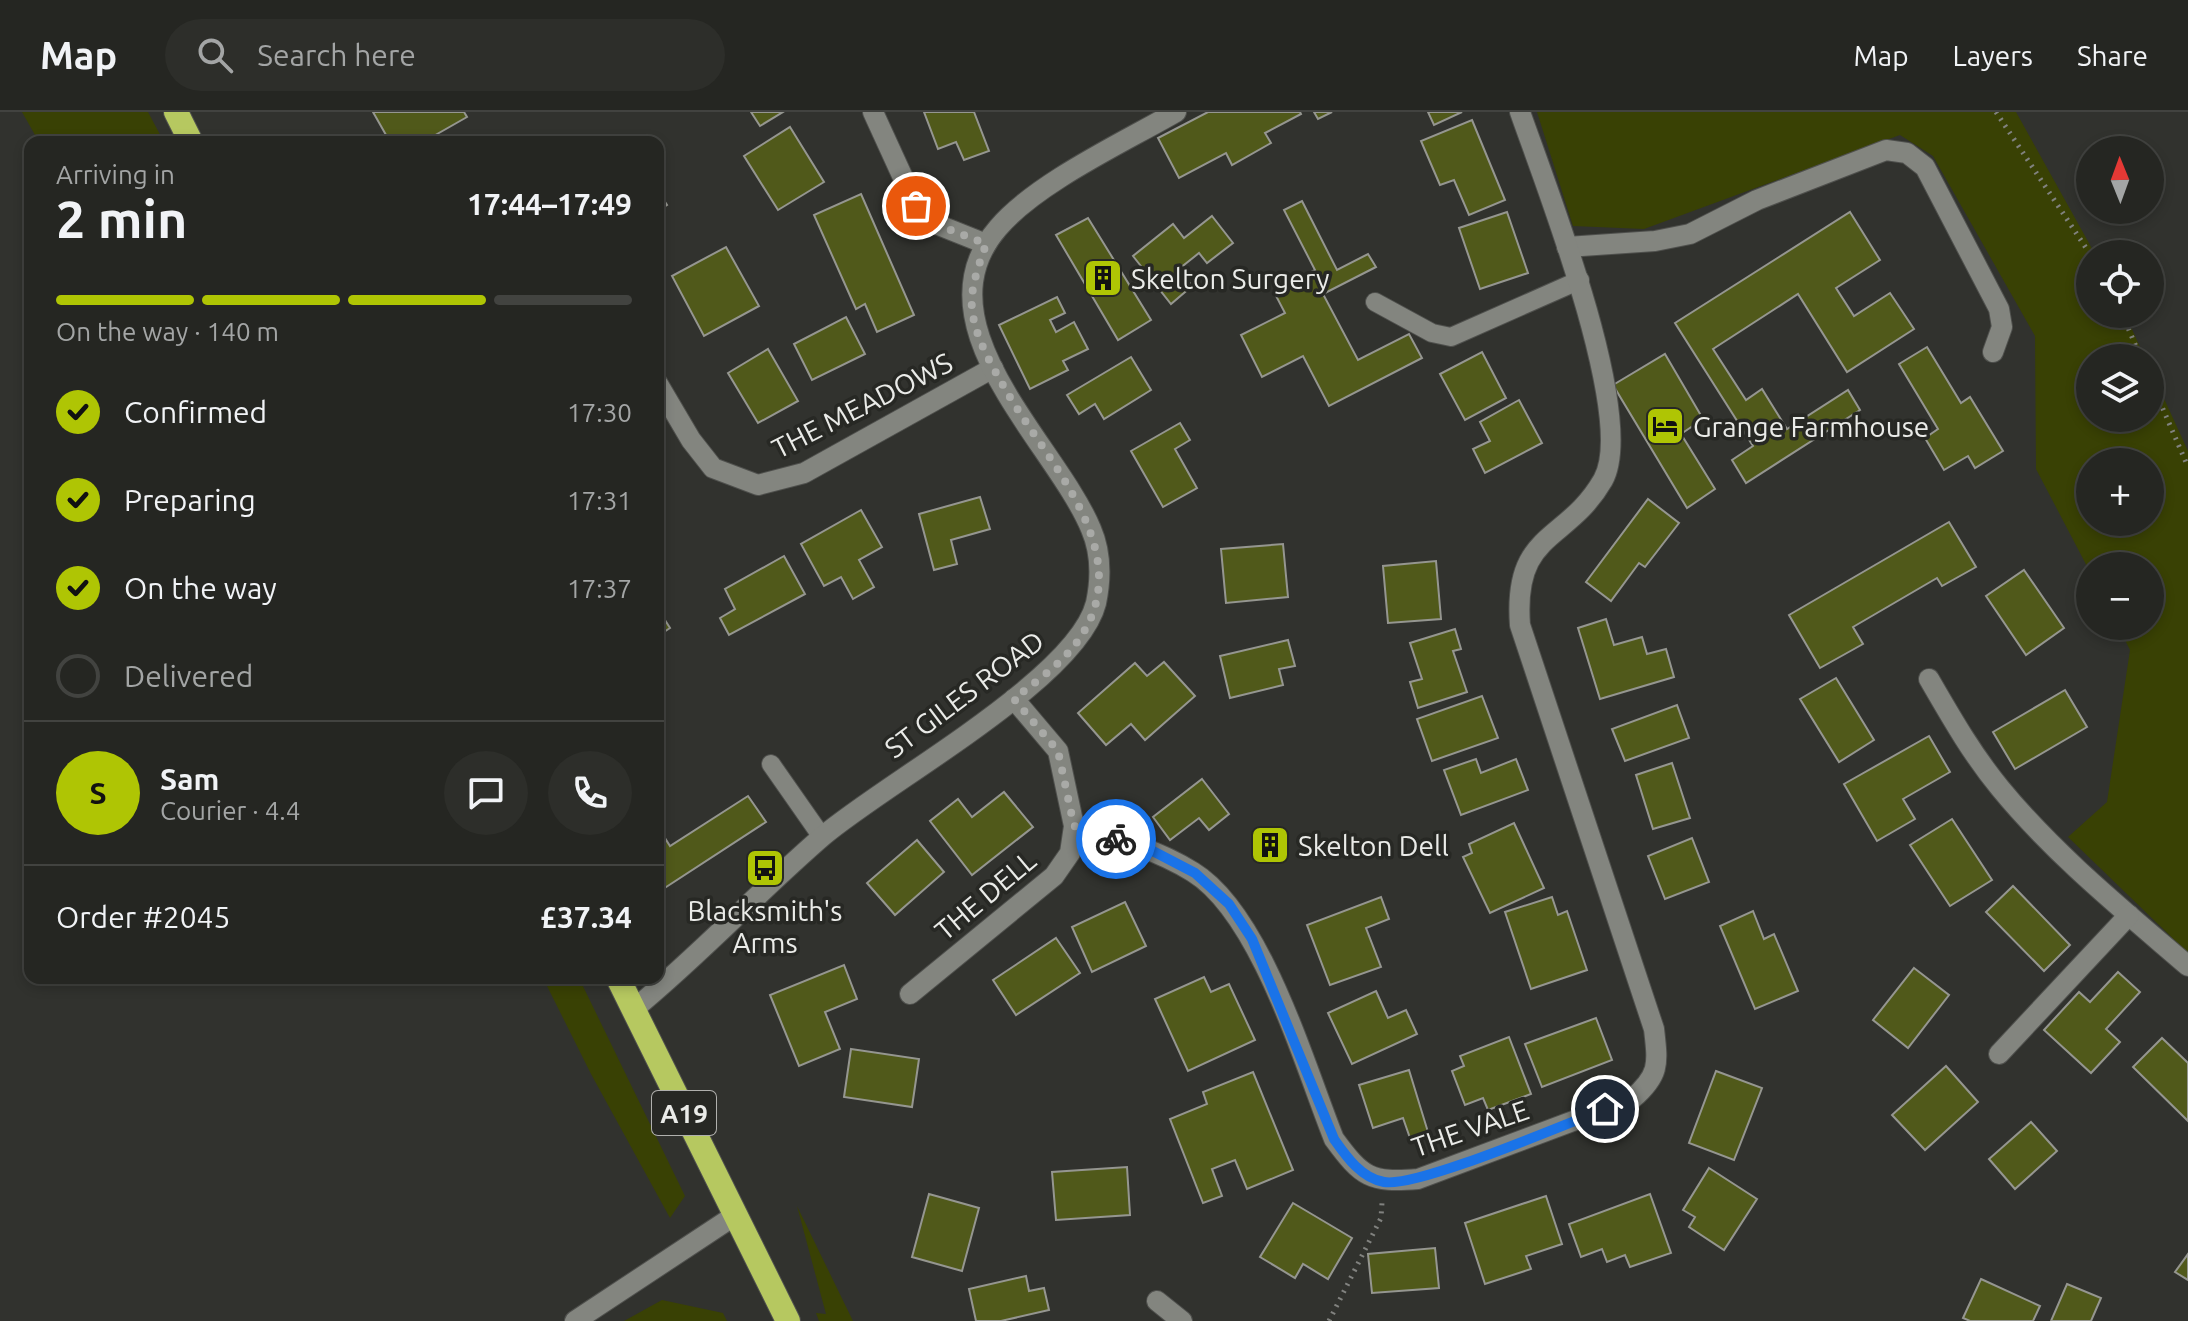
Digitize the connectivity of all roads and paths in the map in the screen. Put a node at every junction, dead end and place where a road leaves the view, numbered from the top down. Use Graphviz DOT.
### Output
graph roads {
  1 [pos="873,112"];
  2 [pos="1176,112"];
  3 [pos="1520,112"];
  4 [pos="1996,112"];
  5 [pos="2081,240"];
  6 [pos="986,244"];
  7 [pos="1567,247"];
  8 [pos="1580,280"];
  9 [pos="1375,302"];
  10 [pos="1993,352"];
  11 [pos="993,368"];
  12 [pos="664,394"];
  13 [pos="2164,411"];
  14 [pos="2188,467"];
  15 [pos="1929,679"];
  16 [pos="1014,699"];
  17 [pos="771,764"];
  18 [pos="1074,826"];
  19 [pos="822,837"];
  20 [pos="2129,915"];
  21 [pos="2188,966"];
  22 [pos="621,984"];
  23 [pos="910,994"];
  24 [pos="634,1009"];
  25 [pos="1999,1054"];
  26 [pos="1383,1182"];
  27 [pos="734,1216"];
  28 [pos="1157,1301"];
  29 [pos="575,1321"];
  30 [pos="788,1321"];
  31 [pos="1182,1321"];
  32 [pos="1329,1321"];
  1 -- 6 [label="street"];
  2 -- 6 [label="street"];
  3 -- 7 [label="street"];
  4 -- 5 [label="path"];
  6 -- 11 [label="street, ST GILES ROAD"];
  7 -- 8 [label="street"];
  7 -- 10 [label="street"];
  8 -- 9 [label="lane"];
  8 -- 26 [label="street, THE VALE"];
  11 -- 12 [label="street, THE MEADOWS"];
  11 -- 16 [label="street, ST GILES ROAD"];
  13 -- 14 [label="path"];
  15 -- 20 [label="street"];
  16 -- 18 [label="street, THE DELL"];
  16 -- 19 [label="street, ST GILES ROAD"];
  17 -- 19 [label="lane"];
  18 -- 23 [label="street, THE DELL"];
  18 -- 26 [label="street, THE VALE"];
  19 -- 24 [label="street, ST GILES ROAD"];
  20 -- 21 [label="street"];
  20 -- 25 [label="street"];
  22 -- 24 [label="highway, A19"];
  24 -- 27 [label="highway, A19"];
  26 -- 32 [label="path"];
  27 -- 29 [label="street"];
  27 -- 30 [label="highway, A19"];
  28 -- 31 [label="street"];
}
